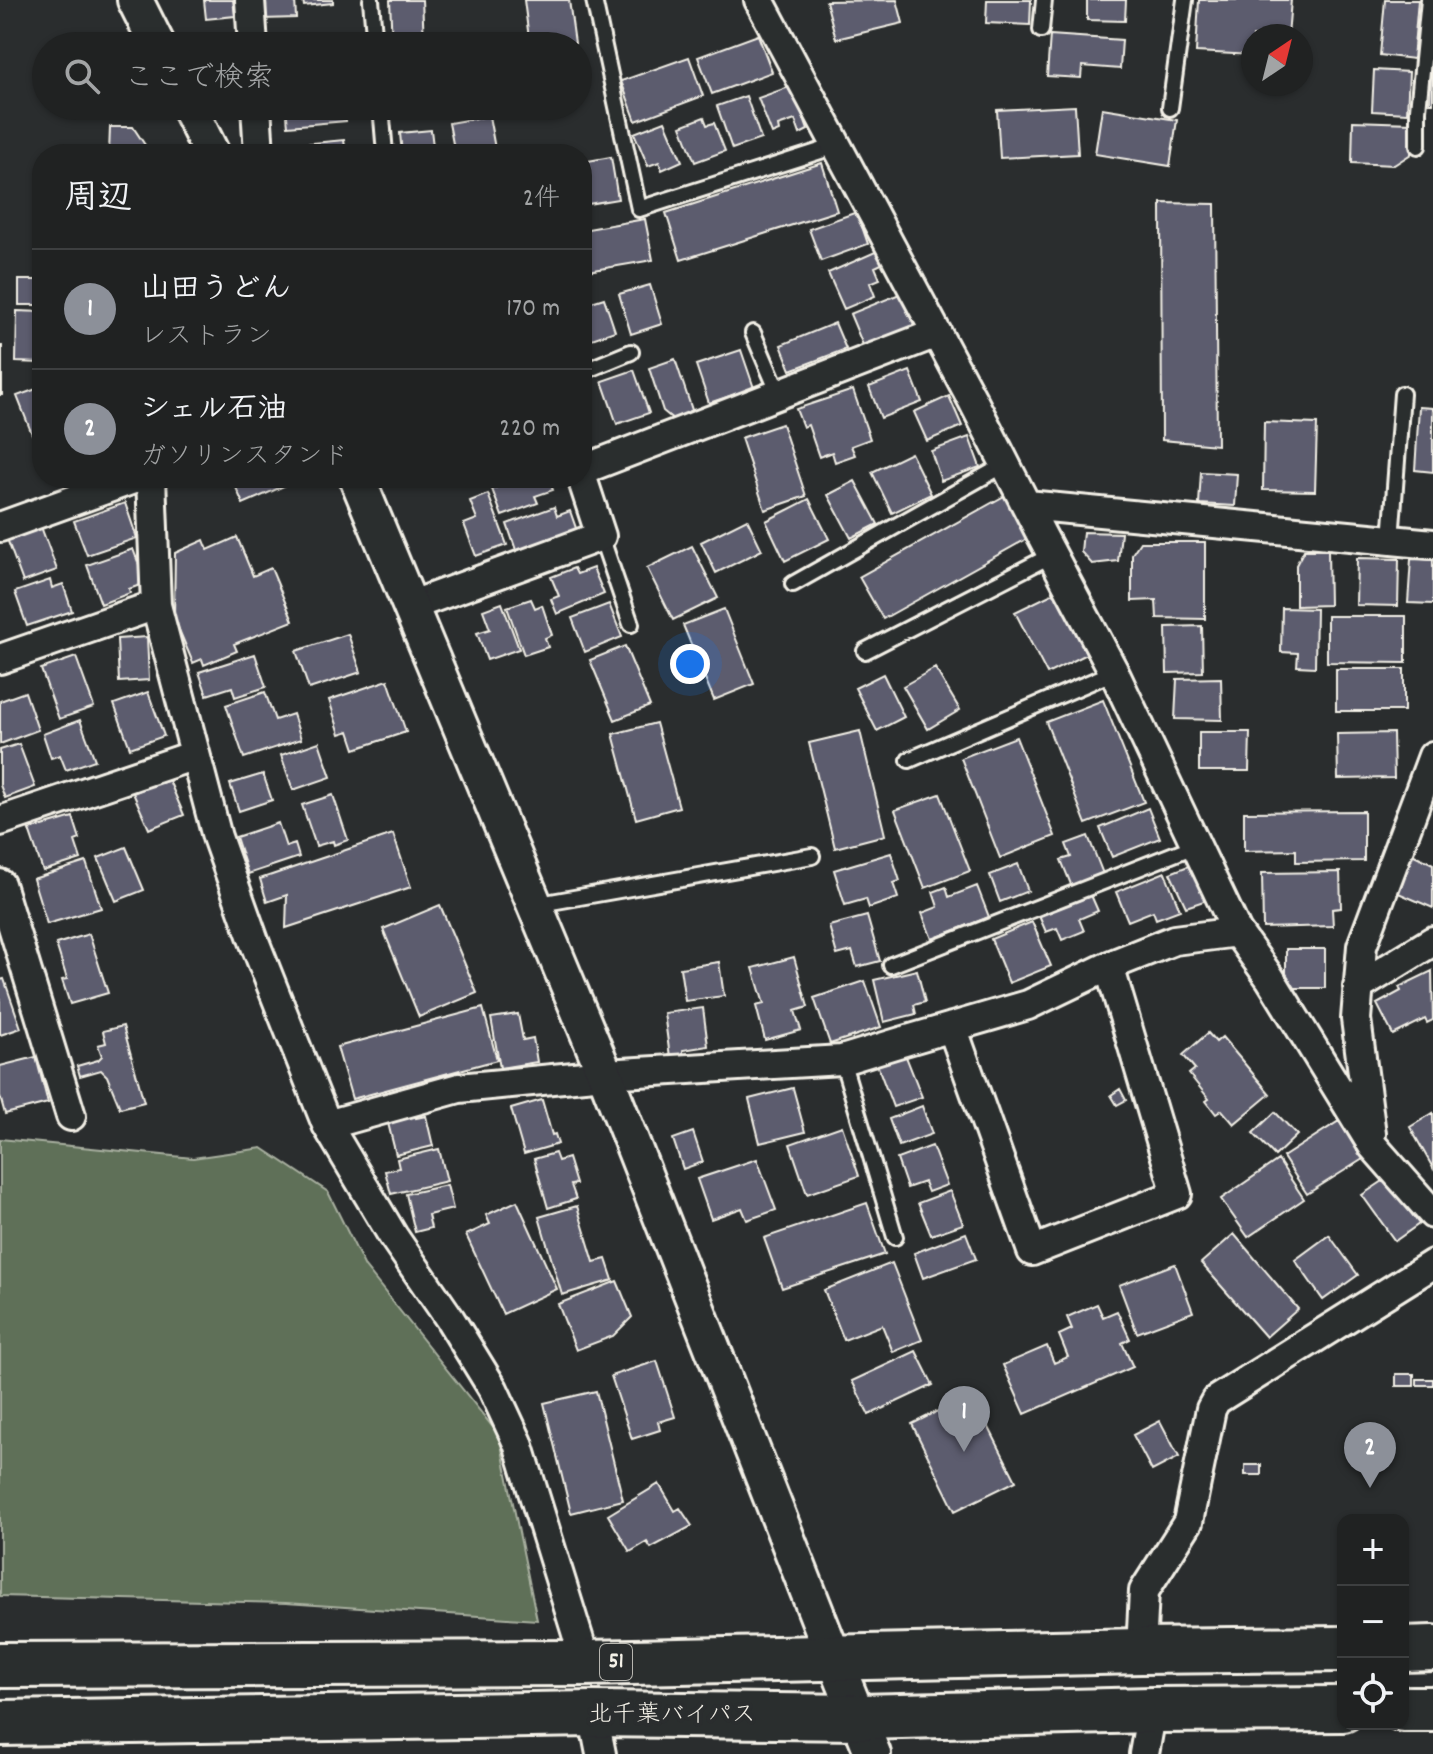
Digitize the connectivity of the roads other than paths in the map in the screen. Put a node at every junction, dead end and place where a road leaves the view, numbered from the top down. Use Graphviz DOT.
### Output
graph roads {
  1 [pos="135,0"];
  2 [pos="250,0"];
  3 [pos="371,0"];
  4 [pos="594,0"];
  5 [pos="759,0"];
  6 [pos="1044,0"];
  7 [pos="1185,0"];
  8 [pos="1429,0"];
  9 [pos="1041,30"];
  10 [pos="151,32"];
  11 [pos="252,32"];
  12 [pos="374,32"];
  13 [pos="1170,108"];
  14 [pos="195,120"];
  15 [pos="257,120"];
  16 [pos="382,120"];
  17 [pos="207,144"];
  18 [pos="258,144"];
  19 [pos="384,144"];
  20 [pos="836,146"];
  21 [pos="1418,146"];
  22 [pos="753,333"];
  23 [pos="937,333"];
  24 [pos="631,352"];
  25 [pos="592,368"];
  26 [pos="779,394"];
  27 [pos="1402,394"];
  28 [pos="1006,464"];
  29 [pos="592,466"];
  30 [pos="108,488"];
  31 [pos="151,488"];
  32 [pos="361,488"];
  33 [pos="585,488"];
  34 [pos="1027,505"];
  35 [pos="0,527"];
  36 [pos="601,536"];
  37 [pos="1391,540"];
  38 [pos="1433,544"];
  39 [pos="1052,555"];
  40 [pos="793,584"];
  41 [pos="156,605"];
  42 [pos="410,606"];
  43 [pos="631,624"];
  44 [pos="865,651"];
  45 [pos="0,659"];
  46 [pos="1114,672"];
  47 [pos="195,755"];
  48 [pos="1433,756"];
  49 [pos="909,760"];
  50 [pos="0,821"];
  51 [pos="1197,845"];
  52 [pos="812,856"];
  53 [pos="0,884"];
  54 [pos="534,905"];
  55 [pos="1237,932"];
  56 [pos="1433,941"];
  57 [pos="891,965"];
  58 [pos="1109,966"];
  59 [pos="1358,987"];
  60 [pos="952,1027"];
  61 [pos="842,1060"];
  62 [pos="605,1074"];
  63 [pos="71,1116"];
  64 [pos="327,1125"];
  65 [pos="1373,1146"];
  66 [pos="1433,1214"];
  67 [pos="895,1237"];
  68 [pos="1433,1264"];
  69 [pos="1433,1648"];
  70 [pos="1337,1649"];
  71 [pos="1409,1649"];
  72 [pos="1141,1651"];
  73 [pos="834,1658"];
  74 [pos="586,1663"];
  75 [pos="0,1665"];
  76 [pos="1337,1709"];
  77 [pos="1409,1709"];
  78 [pos="1433,1709"];
  79 [pos="1152,1710"];
  80 [pos="0,1723"];
  81 [pos="597,1734"];
  82 [pos="866,1736"];
  83 [pos="1144,1754"];
  1 -- 10 [label="street"];
  2 -- 11 [label="street"];
  3 -- 12 [label="lane"];
  4 -- 20 [label="lane"];
  5 -- 20 [label="street"];
  6 -- 9 [label="lane"];
  7 -- 13 [label="lane"];
  8 -- 21 [label="lane"];
  14 -- 17 [label="street"];
  15 -- 18 [label="street"];
  16 -- 19 [label="lane"];
  20 -- 23 [label="street"];
  22 -- 26 [label="lane"];
  23 -- 26 [label="street"];
  23 -- 28 [label="street"];
  24 -- 25 [label="lane"];
  26 -- 29 [label="street"];
  27 -- 37 [label="lane"];
  28 -- 34 [label="street"];
  28 -- 40 [label="lane"];
  30 -- 35 [label="street"];
  31 -- 41 [label="street"];
  32 -- 42 [label="street"];
  33 -- 36 [label="street"];
  34 -- 37 [label="street"];
  34 -- 39 [label="street"];
  36 -- 42 [label="street"];
  36 -- 43 [label="lane"];
  37 -- 38 [label="street"];
  39 -- 44 [label="lane"];
  39 -- 46 [label="street"];
  41 -- 45 [label="street"];
  41 -- 47 [label="street"];
  42 -- 54 [label="street"];
  46 -- 49 [label="lane"];
  46 -- 51 [label="street"];
  47 -- 50 [label="street"];
  47 -- 64 [label="street"];
  48 -- 59 [label="street"];
  51 -- 55 [label="street"];
  51 -- 57 [label="lane"];
  52 -- 54 [label="lane"];
  53 -- 63 [label="street"];
  54 -- 62 [label="street"];
  55 -- 58 [label="street"];
  55 -- 65 [label="street"];
  56 -- 59 [label="street"];
  58 -- 60 [label="street"];
  58 -- 60 [label="street"];
  59 -- 65 [label="street"];
  60 -- 61 [label="street"];
  61 -- 62 [label="street"];
  61 -- 67 [label="lane"];
  62 -- 64 [label="street"];
  62 -- 73 [label="street"];
  64 -- 74 [label="street"];
  65 -- 66 [label="street"];
  68 -- 72 [label="street"];
  69 -- 71 [label="highway"];
  70 -- 72 [label="highway, 51"];
  72 -- 73 [label="highway, 51"];
  73 -- 74 [label="highway, 51"];
  73 -- 82 [label="street"];
  74 -- 75 [label="highway, 51"];
  76 -- 79 [label="highway, 北千葉バイパス / 51"];
  77 -- 78 [label="highway"];
  79 -- 82 [label="highway, 北千葉バイパス / 51"];
  79 -- 83 [label="street"];
  80 -- 81 [label="highway, 北千葉バイパス / 51"];
  81 -- 82 [label="highway, 北千葉バイパス / 51"];
}
